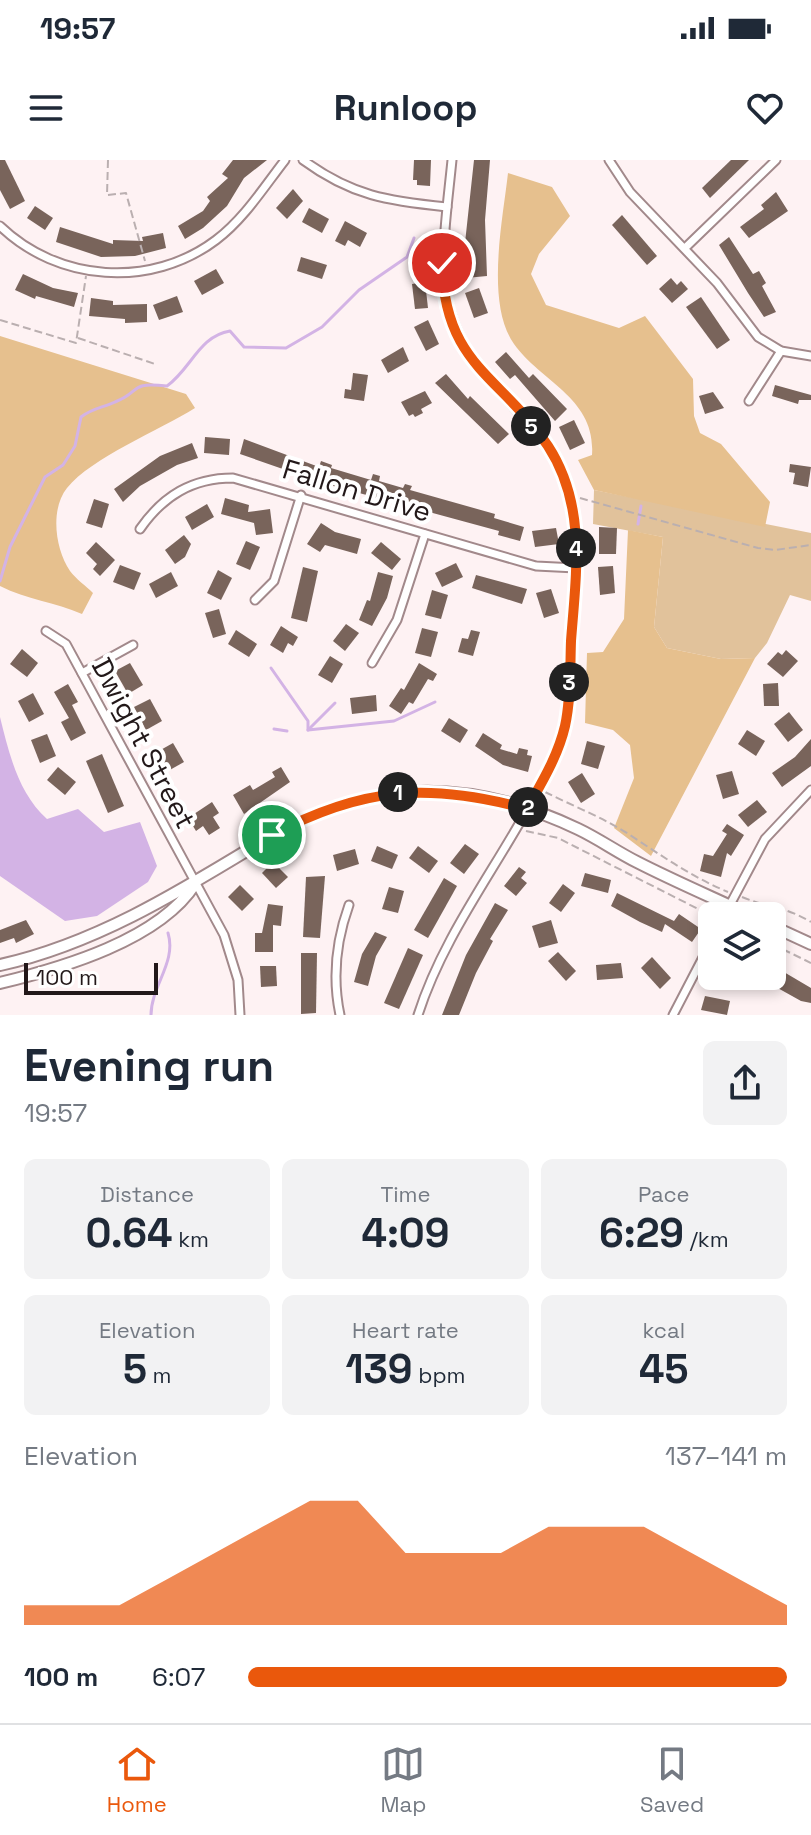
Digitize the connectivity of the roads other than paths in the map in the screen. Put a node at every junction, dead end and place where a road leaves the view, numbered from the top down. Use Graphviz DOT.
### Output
graph roads {
  1 [pos="285,160"];
  2 [pos="303,160"];
  3 [pos="452,160"];
  4 [pos="609,160"];
  5 [pos="776,160"];
  6 [pos="447,207"];
  7 [pos="0,226"];
  8 [pos="685,248"];
  9 [pos="781,351"];
  10 [pos="811,356"];
  11 [pos="749,401"];
  12 [pos="301,495"];
  13 [pos="140,529"];
  14 [pos="425,534"];
  15 [pos="576,568"];
  16 [pos="255,600"];
  17 [pos="46,631"];
  18 [pos="133,645"];
  19 [pos="372,663"];
  20 [pos="82,673"];
  21 [pos="811,790"];
  22 [pos="527,809"];
  23 [pos="195,884"];
  24 [pos="710,902"];
  25 [pos="730,902"];
  26 [pos="349,905"];
  27 [pos="786,932"];
  28 [pos="811,944"];
  29 [pos="0,965"];
  30 [pos="698,967"];
  31 [pos="0,983"];
  32 [pos="240,1015"];
  33 [pos="340,1015"];
  34 [pos="418,1015"];
  35 [pos="673,1015"];
  1 -- 7 [label="street"];
  2 -- 6 [label="street"];
  3 -- 6 [label="street"];
  4 -- 8 [label="street"];
  5 -- 8 [label="street"];
  6 -- 15 [label="street"];
  8 -- 9 [label="street"];
  9 -- 10 [label="street"];
  9 -- 11 [label="street"];
  12 -- 13 [label="street, Fallon Drive"];
  12 -- 14 [label="street, Fallon Drive"];
  12 -- 16 [label="street"];
  14 -- 15 [label="street, Fallon Drive"];
  14 -- 19 [label="street"];
  15 -- 22 [label="street"];
  17 -- 20 [label="street, Dwight Street"];
  18 -- 20 [label="street"];
  20 -- 23 [label="street, Dwight Street"];
  21 -- 25 [label="street"];
  22 -- 23 [label="main road"];
  22 -- 24 [label="main road"];
  22 -- 34 [label="street"];
  23 -- 29 [label="main road"];
  23 -- 31 [label="main road"];
  23 -- 32 [label="street, Dwight Street"];
  26 -- 33 [label="street"];
  27 -- 28 [label="main road"];
  30 -- 35 [label="street"];
}
